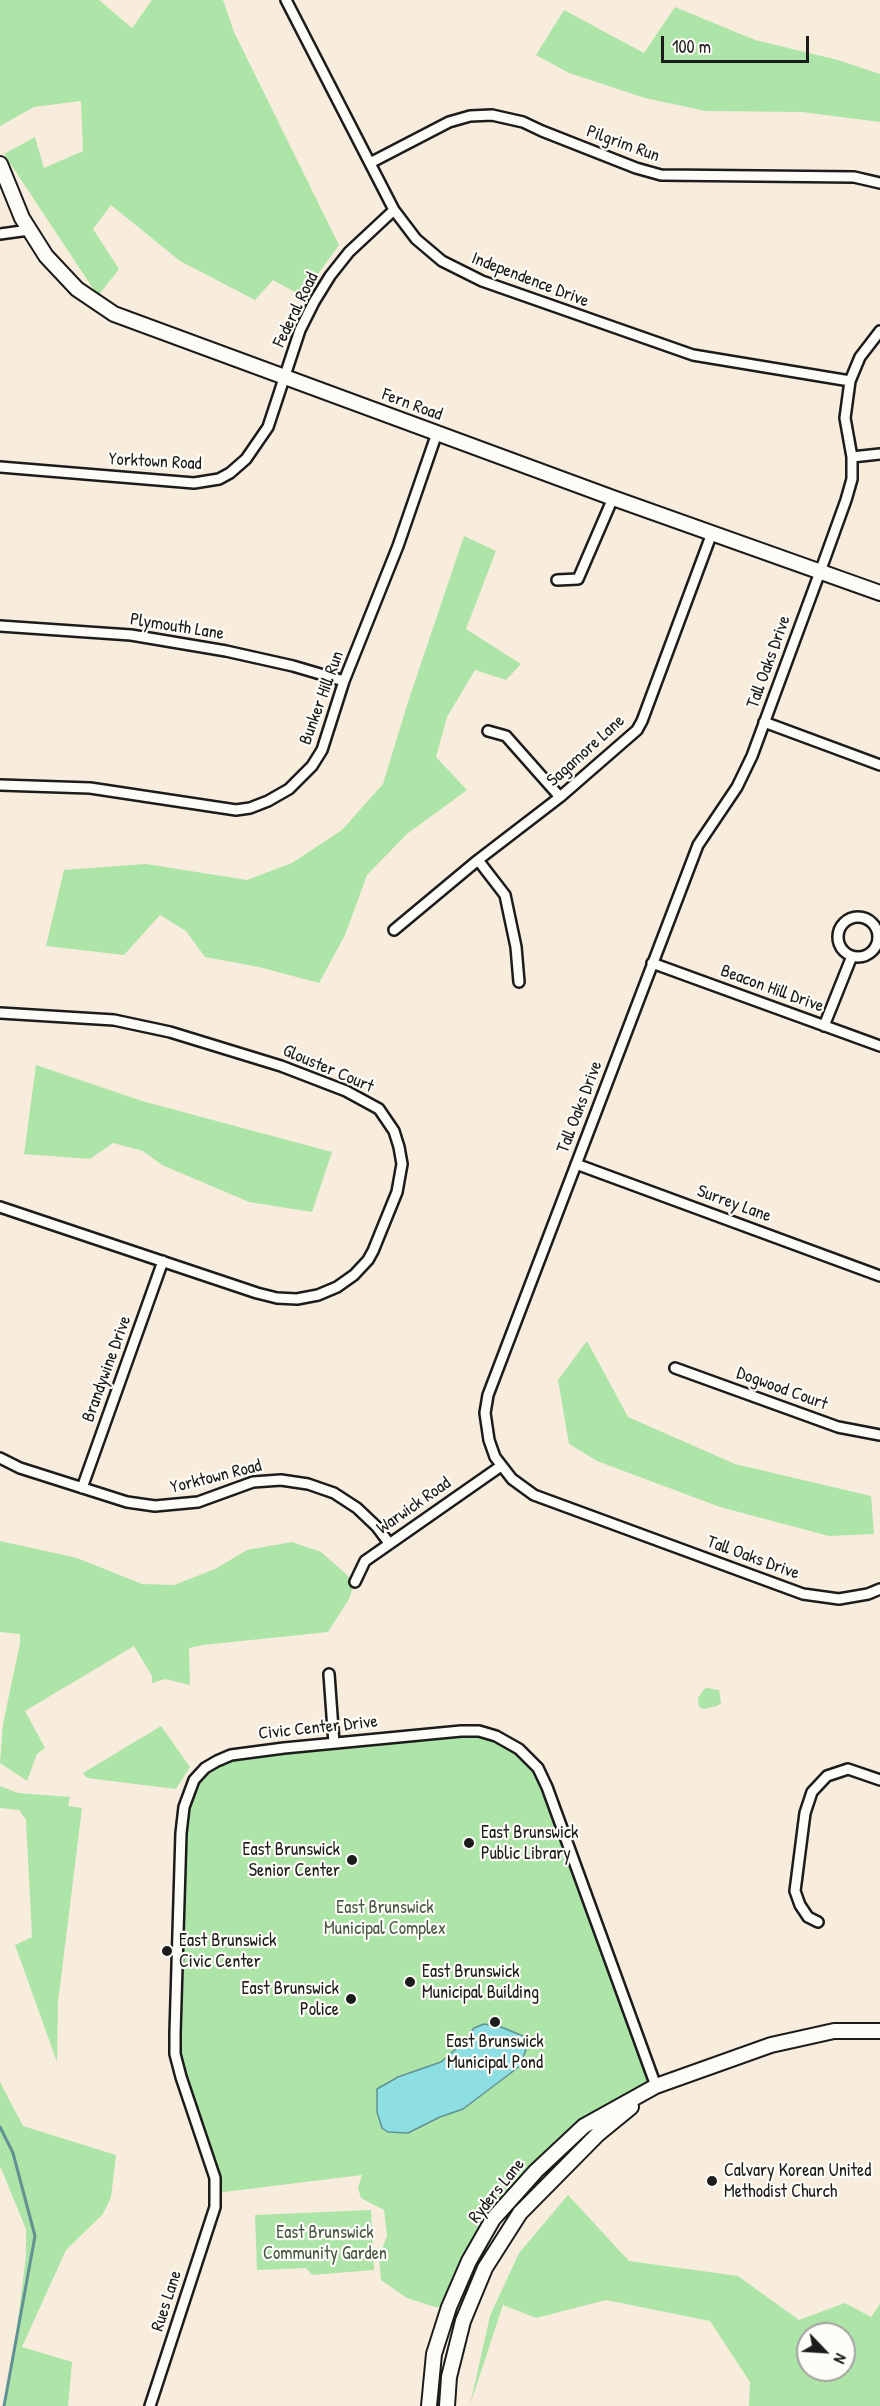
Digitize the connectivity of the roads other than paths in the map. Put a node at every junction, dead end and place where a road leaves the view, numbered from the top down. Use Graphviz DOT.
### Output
graph roads {
  1 [pos="286,0"];
  2 [pos="370,163"];
  3 [pos="0,164"];
  4 [pos="880,183"];
  5 [pos="394,210"];
  6 [pos="29,230"];
  7 [pos="0,234"];
  8 [pos="880,331"];
  9 [pos="285,377"];
  10 [pos="850,381"];
  11 [pos="437,433"];
  12 [pos="880,454"];
  13 [pos="852,457"];
  14 [pos="0,467"];
  15 [pos="613,498"];
  16 [pos="712,533"];
  17 [pos="820,572"];
  18 [pos="557,580"];
  19 [pos="880,593"];
  20 [pos="0,626"];
  21 [pos="344,681"];
  22 [pos="764,722"];
  23 [pos="488,731"];
  24 [pos="880,765"];
  25 [pos="0,785"];
  26 [pos="560,797"];
  27 [pos="478,860"];
  28 [pos="394,930"];
  29 [pos="852,956"];
  30 [pos="652,963"];
  31 [pos="519,982"];
  32 [pos="0,1013"];
  33 [pos="824,1026"];
  34 [pos="880,1046"];
  35 [pos="576,1164"];
  36 [pos="0,1207"];
  37 [pos="163,1261"];
  38 [pos="880,1276"];
  39 [pos="675,1368"];
  40 [pos="880,1435"];
  41 [pos="0,1458"];
  42 [pos="501,1466"];
  43 [pos="82,1488"];
  44 [pos="389,1543"];
  45 [pos="356,1582"];
  46 [pos="880,1589"];
  47 [pos="329,1674"];
  48 [pos="334,1743"];
  49 [pos="880,1780"];
  50 [pos="818,1922"];
  51 [pos="880,2031"];
  52 [pos="656,2086"];
  53 [pos="215,2207"];
  54 [pos="150,2406"];
  55 [pos="429,2406"];
  56 [pos="447,2406"];
  1 -- 2 [label="street, Independence Drive"];
  2 -- 4 [label="street, Pilgrim Run"];
  2 -- 5 [label="street, Independence Drive"];
  3 -- 6 [label="main road, Fern Road"];
  5 -- 9 [label="street, Federal Road"];
  5 -- 10 [label="street, Independence Drive"];
  6 -- 7 [label="street"];
  6 -- 9 [label="main road, Fern Road"];
  8 -- 10 [label="street"];
  9 -- 11 [label="main road, Fern Road"];
  9 -- 14 [label="street, Yorktown Road"];
  10 -- 13 [label="street, Tall Oaks Drive"];
  11 -- 15 [label="main road, Fern Road"];
  11 -- 21 [label="street, Bunker Hill Run"];
  12 -- 13 [label="street"];
  13 -- 17 [label="street, Tall Oaks Drive"];
  15 -- 16 [label="main road, Fern Road"];
  15 -- 18 [label="street"];
  16 -- 17 [label="main road, Fern Road"];
  16 -- 26 [label="street, Sagamore Lane"];
  17 -- 19 [label="main road, Fern Road"];
  17 -- 22 [label="street, Tall Oaks Drive"];
  20 -- 21 [label="street, Plymouth Lane"];
  21 -- 25 [label="street, Bunker Hill Run"];
  22 -- 24 [label="street"];
  22 -- 30 [label="street, Tall Oaks Drive"];
  23 -- 26 [label="street"];
  26 -- 27 [label="street, Sagamore Lane"];
  27 -- 28 [label="street, Sagamore Lane"];
  27 -- 31 [label="street"];
  29 -- 29 [label="street"];
  29 -- 33 [label="street"];
  30 -- 33 [label="street, Beacon Hill Drive"];
  30 -- 35 [label="street, Tall Oaks Drive"];
  32 -- 37 [label="street, Glouster Court"];
  33 -- 34 [label="street, Beacon Hill Drive"];
  35 -- 38 [label="street, Surrey Lane"];
  35 -- 42 [label="street, Tall Oaks Drive"];
  36 -- 37 [label="street, Glouster Court"];
  37 -- 43 [label="street, Brandywine Drive"];
  39 -- 40 [label="street, Dogwood Court"];
  41 -- 43 [label="street, Yorktown Road"];
  42 -- 44 [label="street, Warwick Road"];
  42 -- 46 [label="street, Tall Oaks Drive"];
  43 -- 44 [label="street, Yorktown Road"];
  44 -- 45 [label="street, Warwick Road"];
  47 -- 48 [label="street"];
  48 -- 52 [label="street, Civic Center Drive"];
  48 -- 53 [label="street, Civic Center Drive"];
  49 -- 50 [label="street"];
  51 -- 52 [label="main road, Ryders Lane"];
  52 -- 55 [label="main road, Ryders Lane"];
  52 -- 56 [label="main road, Ryders Lane"];
  53 -- 54 [label="street, Rues Lane"];
}
